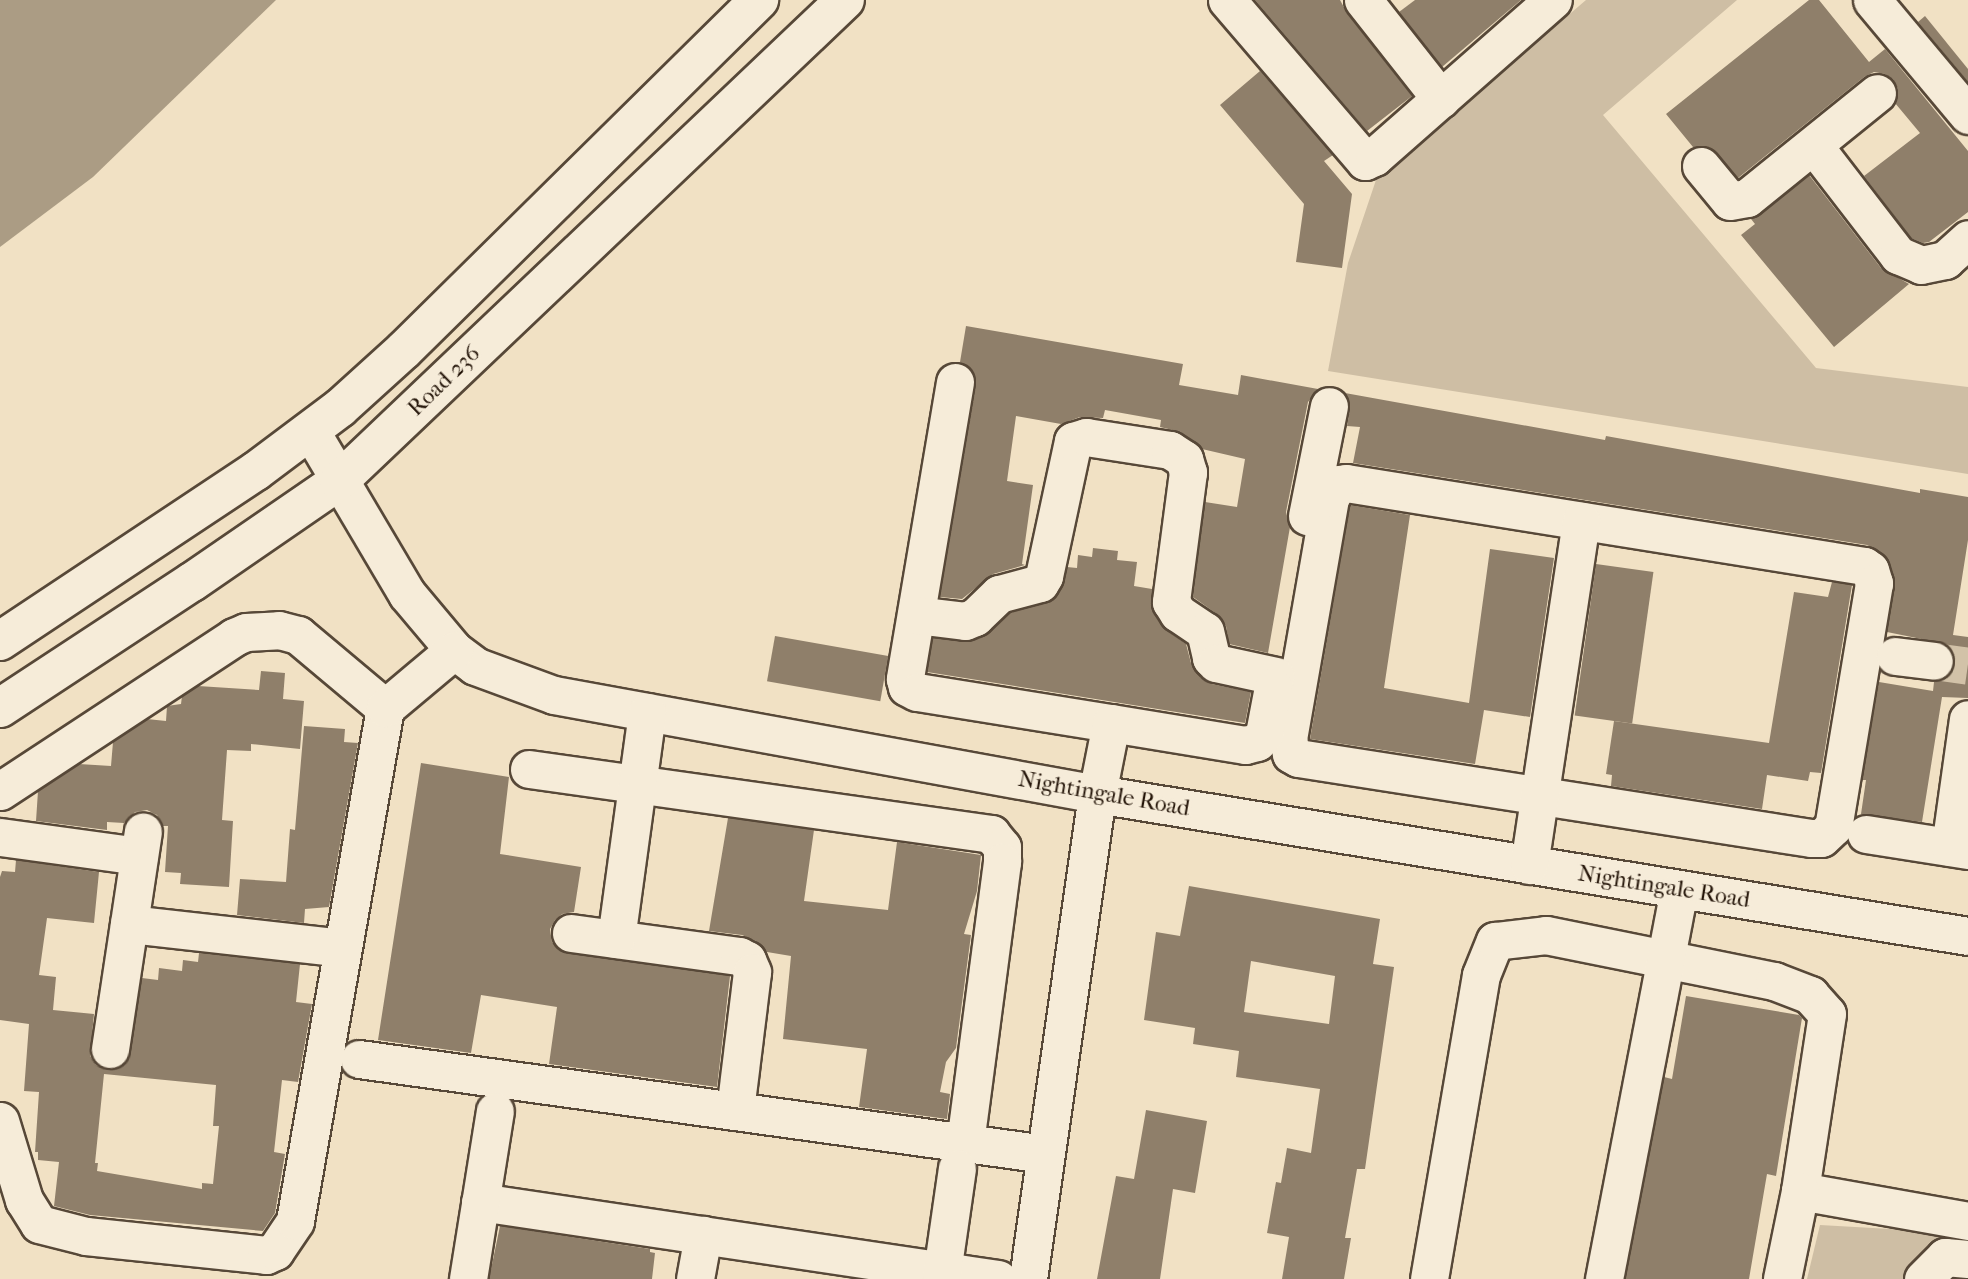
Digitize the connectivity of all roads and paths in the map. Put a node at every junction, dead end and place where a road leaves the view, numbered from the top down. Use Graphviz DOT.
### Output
graph roads {
  1 [pos="759,0"];
  2 [pos="845,0"];
  3 [pos="1227,0"];
  4 [pos="1363,0"];
  5 [pos="1553,0"];
  6 [pos="1872,0"];
  7 [pos="1877,93"];
  8 [pos="1441,99"];
  9 [pos="1968,115"];
  10 [pos="1814,146"];
  11 [pos="1701,166"];
  12 [pos="1968,239"];
  13 [pos="955,382"];
  14 [pos="1329,406"];
  15 [pos="310,430"];
  16 [pos="339,481"];
  17 [pos="1581,522"];
  18 [pos="916,615"];
  19 [pos="0,641"];
  20 [pos="454,650"];
  21 [pos="1895,656"];
  22 [pos="1934,661"];
  23 [pos="1276,676"];
  24 [pos="0,708"];
  25 [pos="385,708"];
  26 [pos="647,712"];
  27 [pos="1968,719"];
  28 [pos="1111,723"];
  29 [pos="529,769"];
  30 [pos="637,783"];
  31 [pos="0,791"];
  32 [pos="1097,794"];
  33 [pos="1540,794"];
  34 [pos="1866,834"];
  35 [pos="0,837"];
  36 [pos="1959,849"];
  37 [pos="1529,865"];
  38 [pos="1679,890"];
  39 [pos="129,924"];
  40 [pos="571,933"];
  41 [pos="1968,936"];
  42 [pos="616,939"];
  43 [pos="342,948"];
  44 [pos="1665,960"];
  45 [pos="110,1049"];
  46 [pos="359,1059"];
  47 [pos="495,1111"];
  48 [pos="734,1111"];
  49 [pos="0,1121"];
  50 [pos="1045,1154"];
  51 [pos="961,1155"];
  52 [pos="1800,1191"];
  53 [pos="480,1202"];
  54 [pos="1968,1221"];
  55 [pos="703,1235"];
  56 [pos="1968,1259"];
  57 [pos="942,1275"];
  58 [pos="468,1279"];
  59 [pos="695,1279"];
  60 [pos="998,1279"];
  61 [pos="1028,1279"];
  62 [pos="1429,1279"];
  63 [pos="1605,1279"];
  64 [pos="1782,1279"];
  65 [pos="1923,1279"];
  1 -- 15 [label="street"];
  2 -- 16 [label="street, Road 236"];
  3 -- 8 [label="street"];
  4 -- 8 [label="street"];
  5 -- 8 [label="street"];
  6 -- 9 [label="street"];
  7 -- 10 [label="street"];
  10 -- 11 [label="street"];
  10 -- 12 [label="street"];
  13 -- 18 [label="street"];
  14 -- 23 [label="street"];
  15 -- 16 [label="street, Nightingale Road"];
  15 -- 19 [label="street"];
  16 -- 20 [label="street, Nightingale Road"];
  16 -- 24 [label="street, Road 236"];
  17 -- 33 [label="street"];
  17 -- 33 [label="street"];
  17 -- 33 [label="street"];
  18 -- 23 [label="street"];
  18 -- 28 [label="street"];
  20 -- 25 [label="street"];
  20 -- 26 [label="street, Nightingale Road"];
  21 -- 22 [label="street"];
  23 -- 28 [label="street"];
  25 -- 31 [label="street"];
  25 -- 43 [label="street"];
  26 -- 30 [label="street"];
  26 -- 32 [label="street, Nightingale Road"];
  27 -- 36 [label="street"];
  28 -- 32 [label="street"];
  29 -- 30 [label="street"];
  30 -- 42 [label="street"];
  30 -- 51 [label="street"];
  32 -- 37 [label="street, Nightingale Road"];
  32 -- 50 [label="street"];
  33 -- 37 [label="street"];
  34 -- 36 [label="street"];
  35 -- 39 [label="street"];
  37 -- 38 [label="street, Nightingale Road"];
  38 -- 41 [label="street, Nightingale Road"];
  38 -- 44 [label="street"];
  39 -- 43 [label="street"];
  39 -- 45 [label="street"];
  40 -- 42 [label="street"];
  42 -- 48 [label="street"];
  43 -- 49 [label="street"];
  44 -- 52 [label="street"];
  44 -- 62 [label="street"];
  44 -- 63 [label="street"];
  46 -- 48 [label="street"];
  47 -- 53 [label="street"];
  48 -- 51 [label="street"];
  50 -- 51 [label="street"];
  50 -- 61 [label="street"];
  51 -- 57 [label="street"];
  52 -- 54 [label="street"];
  52 -- 64 [label="street"];
  53 -- 55 [label="street"];
  53 -- 58 [label="street"];
  55 -- 57 [label="street"];
  55 -- 59 [label="street"];
  56 -- 65 [label="street"];
  57 -- 60 [label="street"];
}
